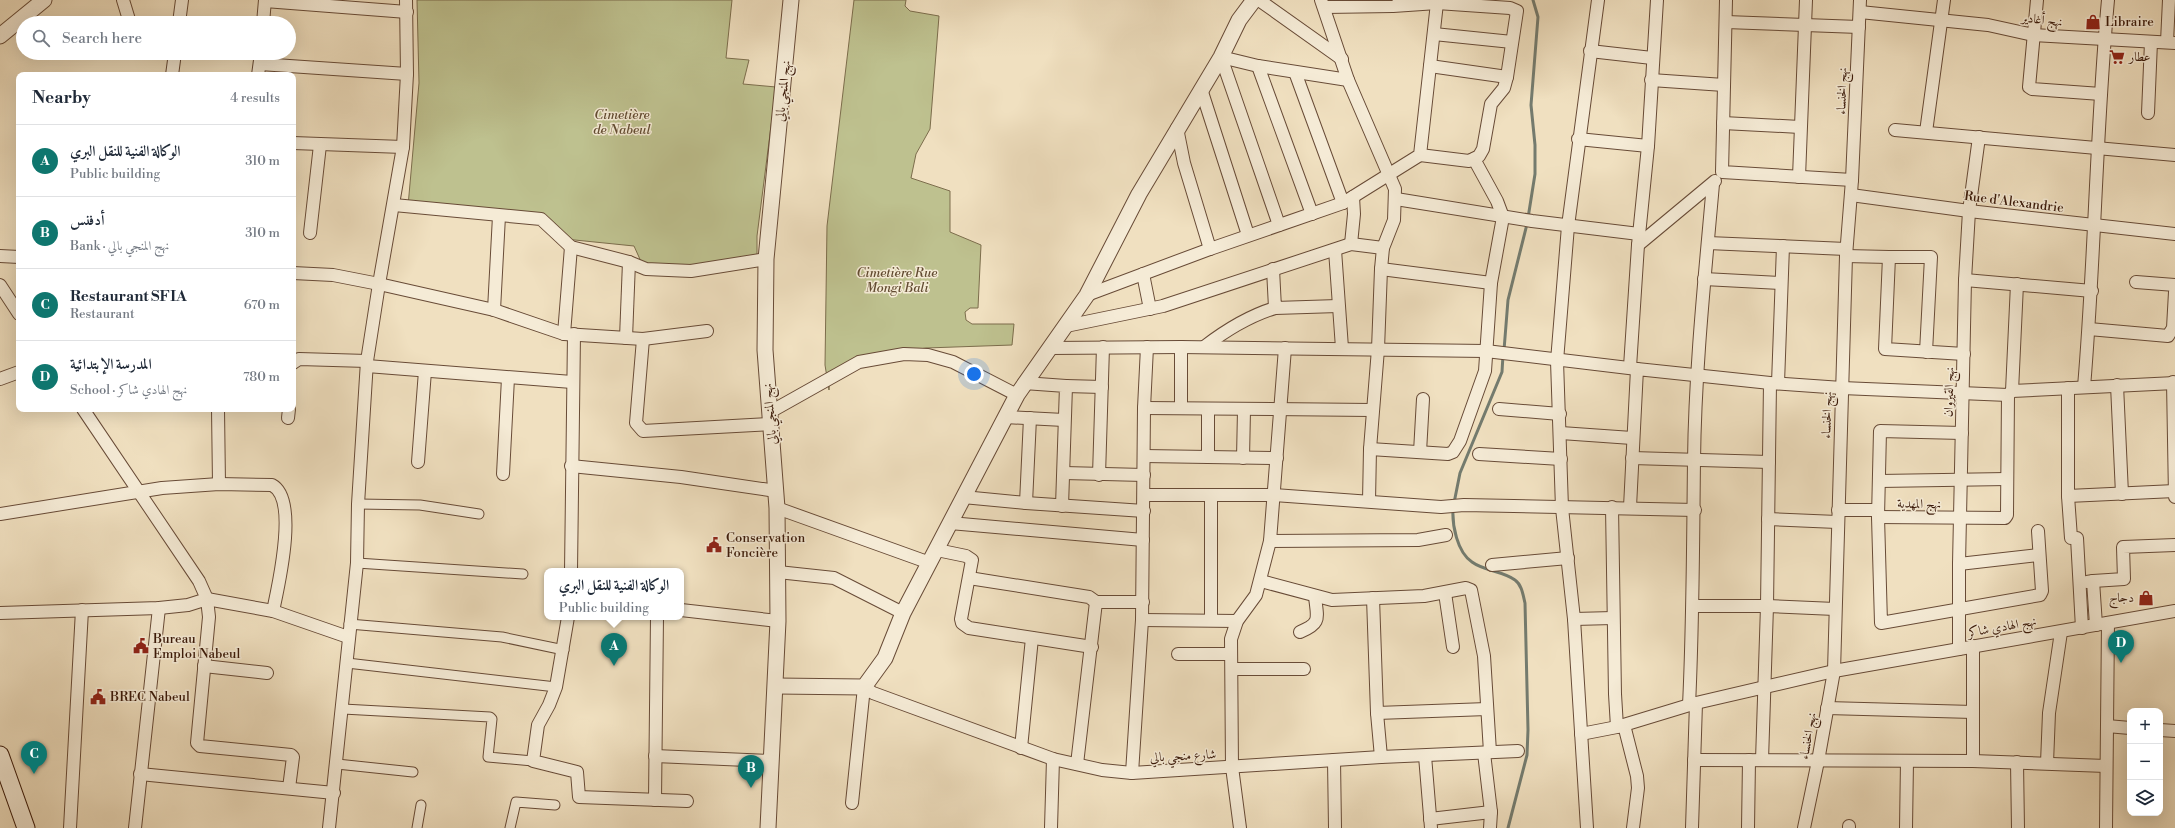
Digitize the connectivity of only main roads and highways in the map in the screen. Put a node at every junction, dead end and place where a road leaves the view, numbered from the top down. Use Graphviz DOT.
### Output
graph roads {
  1 [pos="0,755"];
  2 [pos="5,781"];
  3 [pos="26,828"];
  1 -- 2 [label="main road"];
  2 -- 3 [label="main road"];
}
